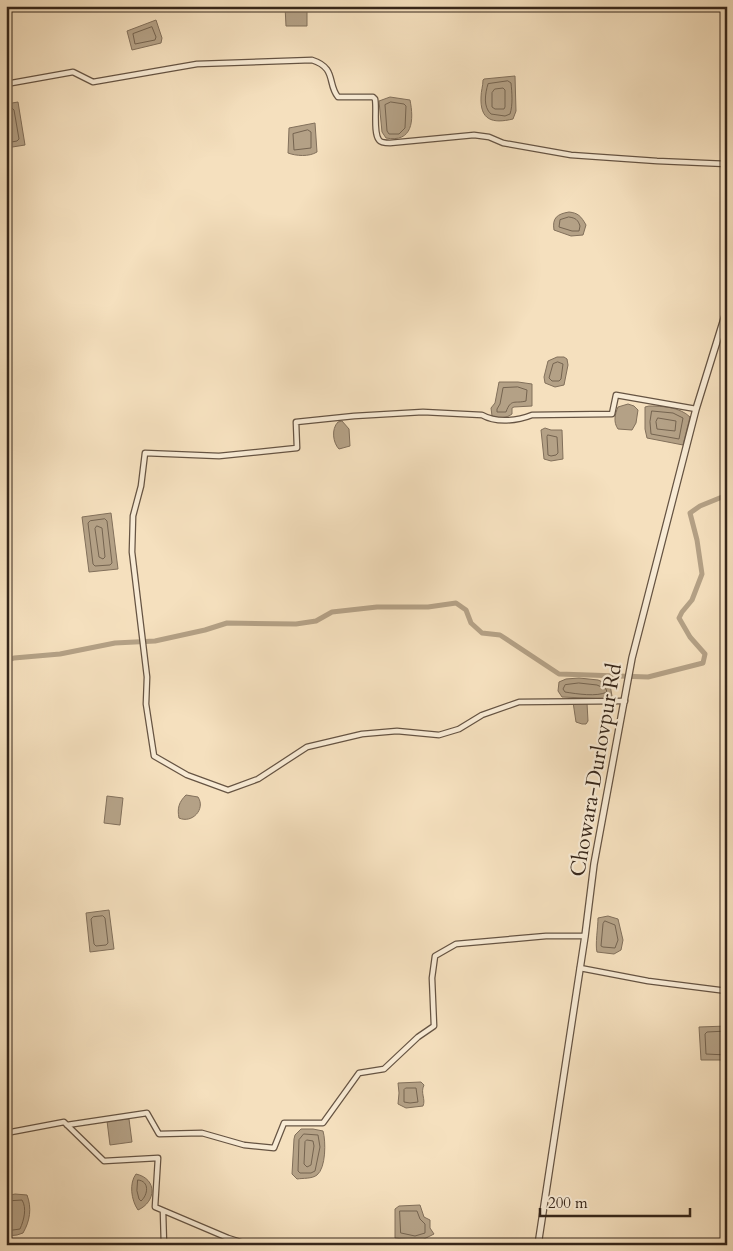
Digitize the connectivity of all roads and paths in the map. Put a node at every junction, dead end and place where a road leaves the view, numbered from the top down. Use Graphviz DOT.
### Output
graph roads {
  1 [pos="6,84"];
  2 [pos="727,164"];
  3 [pos="727,309"];
  4 [pos="696,409"];
  5 [pos="625,701"];
  6 [pos="585,936"];
  7 [pos="580,968"];
  8 [pos="727,990"];
  9 [pos="67,1125"];
  10 [pos="6,1133"];
  11 [pos="163,1210"];
  12 [pos="164,1245"];
  13 [pos="250,1245"];
  14 [pos="538,1245"];
  1 -- 2 [label="street"];
  3 -- 4 [label="street, Chowara-Durlovpur Rd"];
  4 -- 5 [label="street, Chowara-Durlovpur Rd"];
  4 -- 5 [label="street"];
  5 -- 6 [label="street, Chowara-Durlovpur Rd"];
  6 -- 7 [label="street, Chowara-Durlovpur Rd"];
  6 -- 9 [label="street"];
  7 -- 8 [label="street"];
  7 -- 14 [label="street, Chowara-Durlovpur Rd"];
  9 -- 10 [label="street"];
  9 -- 11 [label="street"];
  11 -- 12 [label="street"];
  11 -- 13 [label="street"];
}
